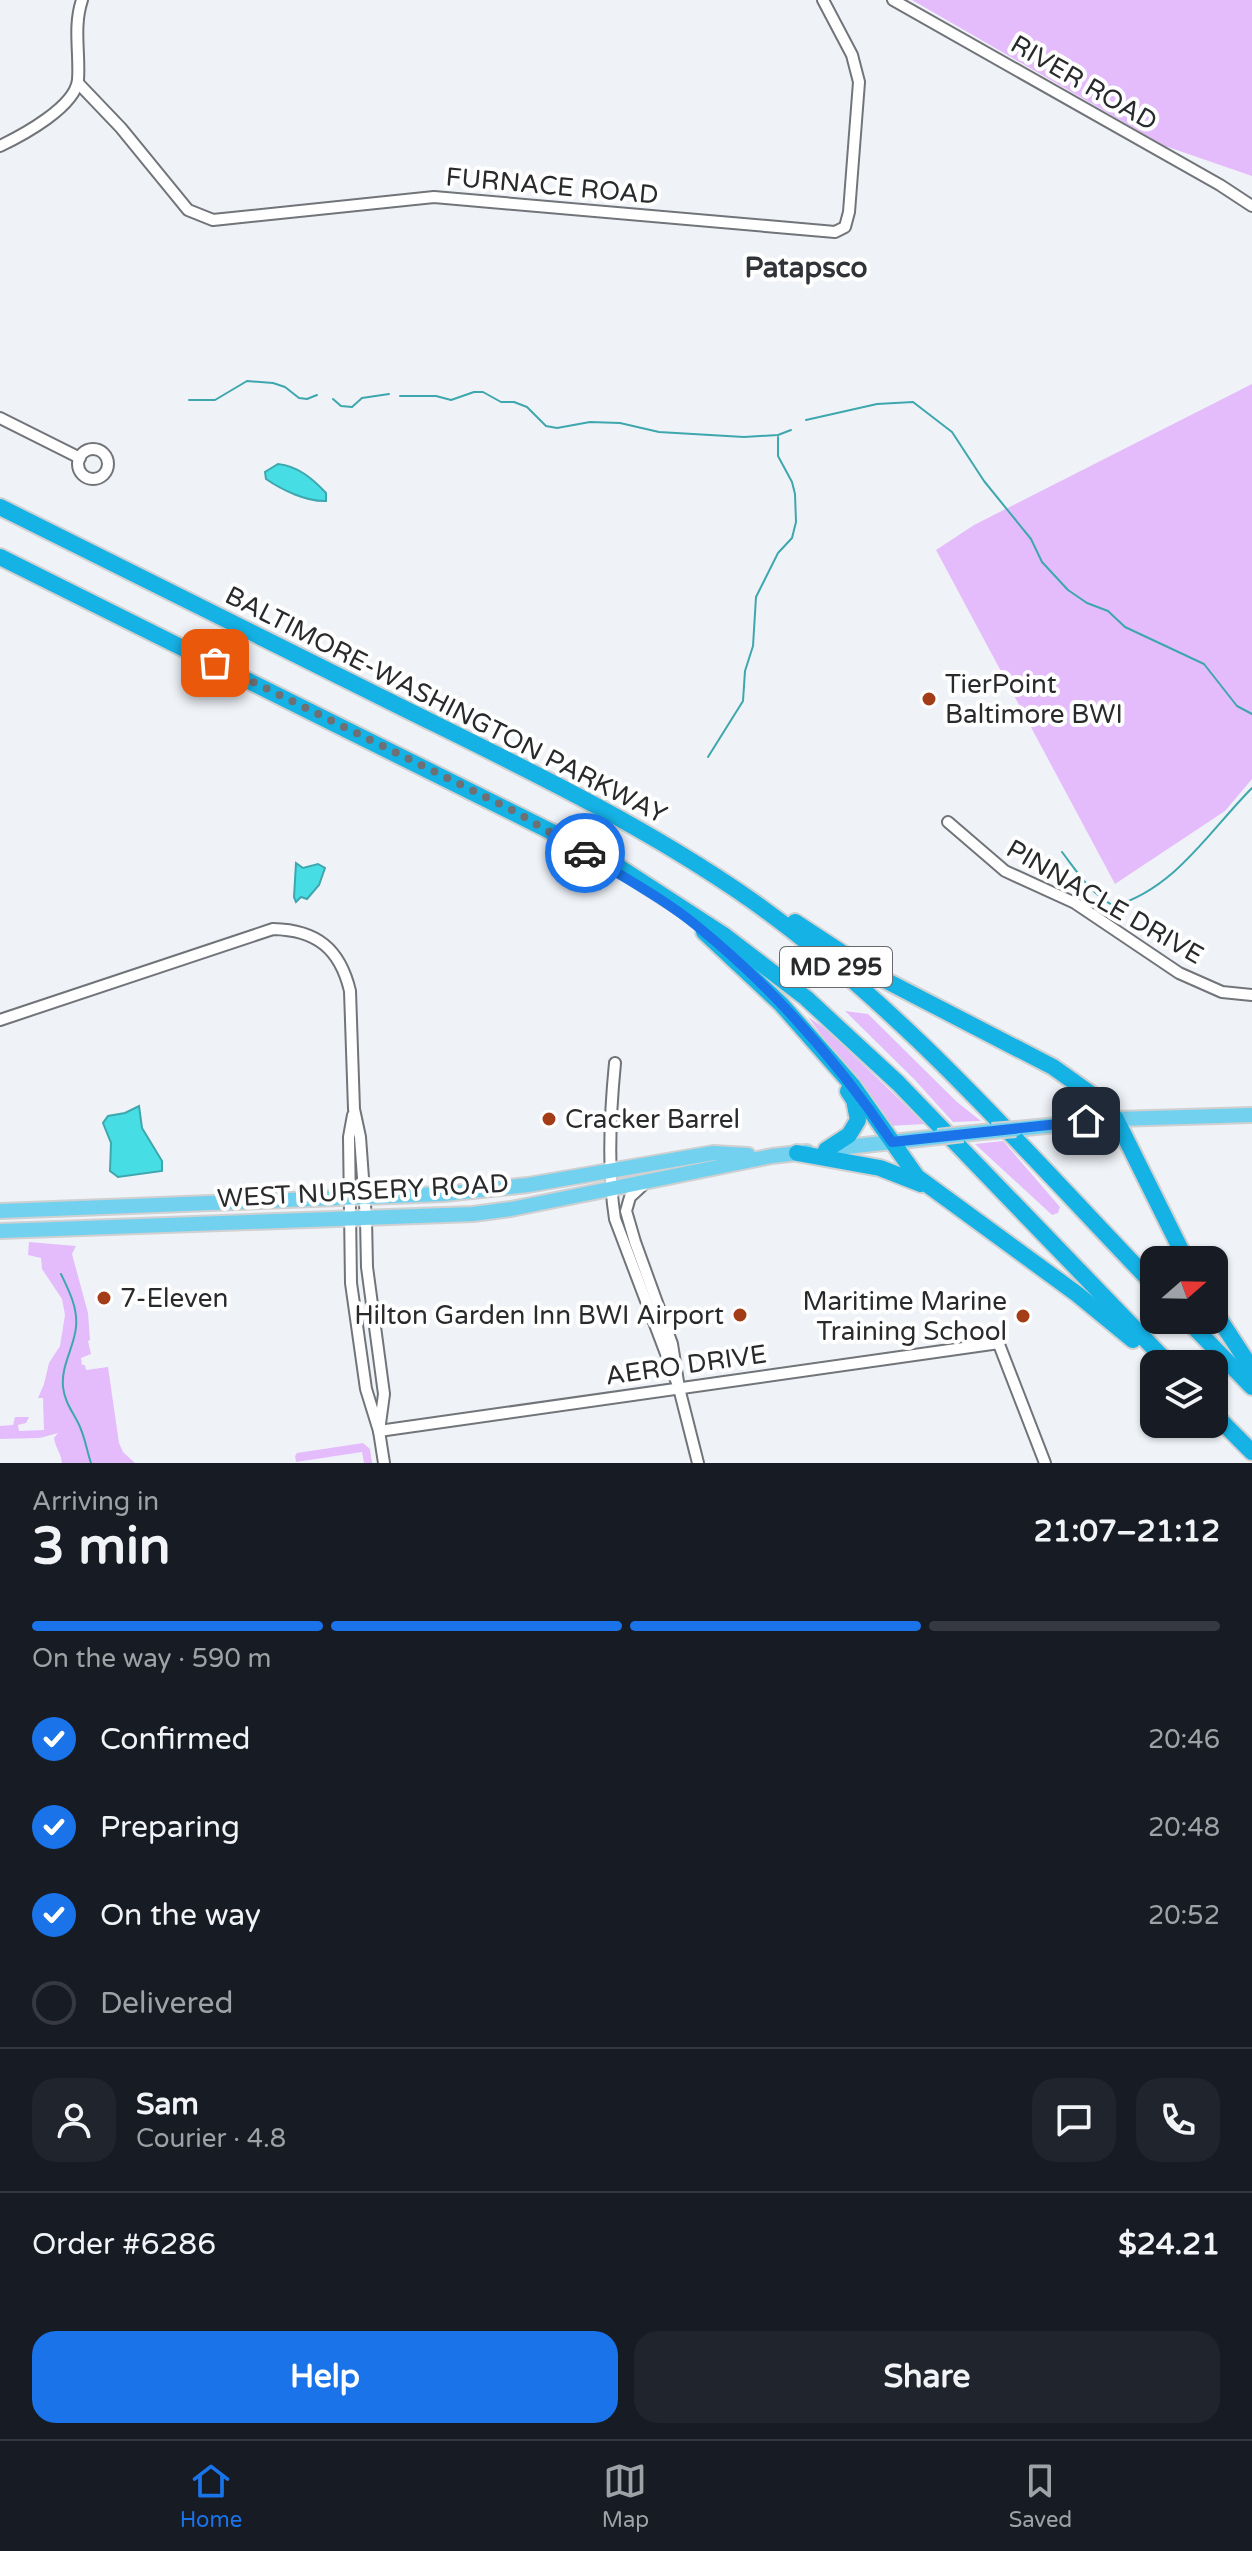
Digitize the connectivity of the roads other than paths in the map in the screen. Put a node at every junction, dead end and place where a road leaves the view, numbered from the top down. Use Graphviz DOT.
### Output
graph roads {
  1 [pos="82,0"];
  2 [pos="823,0"];
  3 [pos="893,0"];
  4 [pos="78,83"];
  5 [pos="0,146"];
  6 [pos="1252,206"];
  7 [pos="0,418"];
  8 [pos="80,458"];
  9 [pos="0,507"];
  10 [pos="0,514"];
  11 [pos="91,552"];
  12 [pos="0,557"];
  13 [pos="948,822"];
  14 [pos="647,833"];
  15 [pos="566,841"];
  16 [pos="1252,995"];
  17 [pos="0,1020"];
  18 [pos="825,1056"];
  19 [pos="615,1063"];
  20 [pos="354,1109"];
  21 [pos="1252,1115"];
  22 [pos="1116,1119"];
  23 [pos="892,1142"];
  24 [pos="826,1150"];
  25 [pos="713,1153"];
  26 [pos="797,1153"];
  27 [pos="772,1156"];
  28 [pos="612,1170"];
  29 [pos="650,1180"];
  30 [pos="612,1189"];
  31 [pos="933,1190"];
  32 [pos="349,1198"];
  33 [pos="364,1198"];
  34 [pos="0,1211"];
  35 [pos="349,1219"];
  36 [pos="366,1219"];
  37 [pos="0,1231"];
  38 [pos="1179,1246"];
  39 [pos="1140,1270"];
  40 [pos="1228,1332"];
  41 [pos="1201,1334"];
  42 [pos="1143,1350"];
  43 [pos="1155,1350"];
  44 [pos="1252,1369"];
  45 [pos="1252,1387"];
  46 [pos="679,1388"];
  47 [pos="1228,1428"];
  48 [pos="379,1431"];
  49 [pos="1252,1452"];
  50 [pos="384,1463"];
  51 [pos="698,1463"];
  52 [pos="1045,1463"];
  1 -- 4 [label="street"];
  2 -- 4 [label="street, FURNACE ROAD"];
  3 -- 6 [label="street, RIVER ROAD"];
  4 -- 5 [label="street"];
  7 -- 8 [label="street"];
  9 -- 11 [label="highway, BALTIMORE-WASHINGTON PARKWAY / MD 295"];
  10 -- 11 [label="highway"];
  11 -- 14 [label="highway, BALTIMORE-WASHINGTON PARKWAY / MD 295"];
  12 -- 15 [label="highway, MD 295"];
  13 -- 16 [label="street, PINNACLE DRIVE"];
  14 -- 22 [label="highway"];
  14 -- 39 [label="highway, BALTIMORE-WASHINGTON PARKWAY / MD 295"];
  15 -- 18 [label="highway"];
  15 -- 43 [label="highway, MD 295"];
  17 -- 20 [label="street"];
  18 -- 23 [label="highway"];
  18 -- 24 [label="highway"];
  19 -- 28 [label="street"];
  20 -- 32 [label="street"];
  20 -- 33 [label="street"];
  21 -- 22 [label="main road, WEST NURSERY ROAD"];
  22 -- 23 [label="main road, WEST NURSERY ROAD, bridge"];
  22 -- 38 [label="highway"];
  23 -- 24 [label="main road, WEST NURSERY ROAD"];
  23 -- 31 [label="highway"];
  24 -- 26 [label="main road, WEST NURSERY ROAD"];
  25 -- 27 [label="main road, WEST NURSERY ROAD"];
  25 -- 28 [label="main road, WEST NURSERY ROAD"];
  25 -- 30 [label="main road"];
  26 -- 27 [label="main road, WEST NURSERY ROAD"];
  26 -- 31 [label="highway"];
  27 -- 29 [label="main road, WEST NURSERY ROAD"];
  28 -- 30 [label="street"];
  28 -- 33 [label="main road, WEST NURSERY ROAD"];
  29 -- 30 [label="main road, WEST NURSERY ROAD"];
  29 -- 46 [label="street"];
  30 -- 36 [label="main road, WEST NURSERY ROAD"];
  30 -- 46 [label="street"];
  31 -- 42 [label="highway"];
  32 -- 33 [label="main road, WEST NURSERY ROAD"];
  32 -- 34 [label="main road, WEST NURSERY ROAD"];
  32 -- 35 [label="street"];
  33 -- 36 [label="street"];
  35 -- 36 [label="main road, WEST NURSERY ROAD"];
  35 -- 37 [label="main road, WEST NURSERY ROAD"];
  35 -- 48 [label="street"];
  36 -- 48 [label="street"];
  40 -- 44 [label="highway"];
  41 -- 45 [label="highway"];
  46 -- 48 [label="street, AERO DRIVE"];
  46 -- 51 [label="street"];
  46 -- 52 [label="street, AERO DRIVE"];
  47 -- 49 [label="highway"];
  48 -- 50 [label="street"];
}
